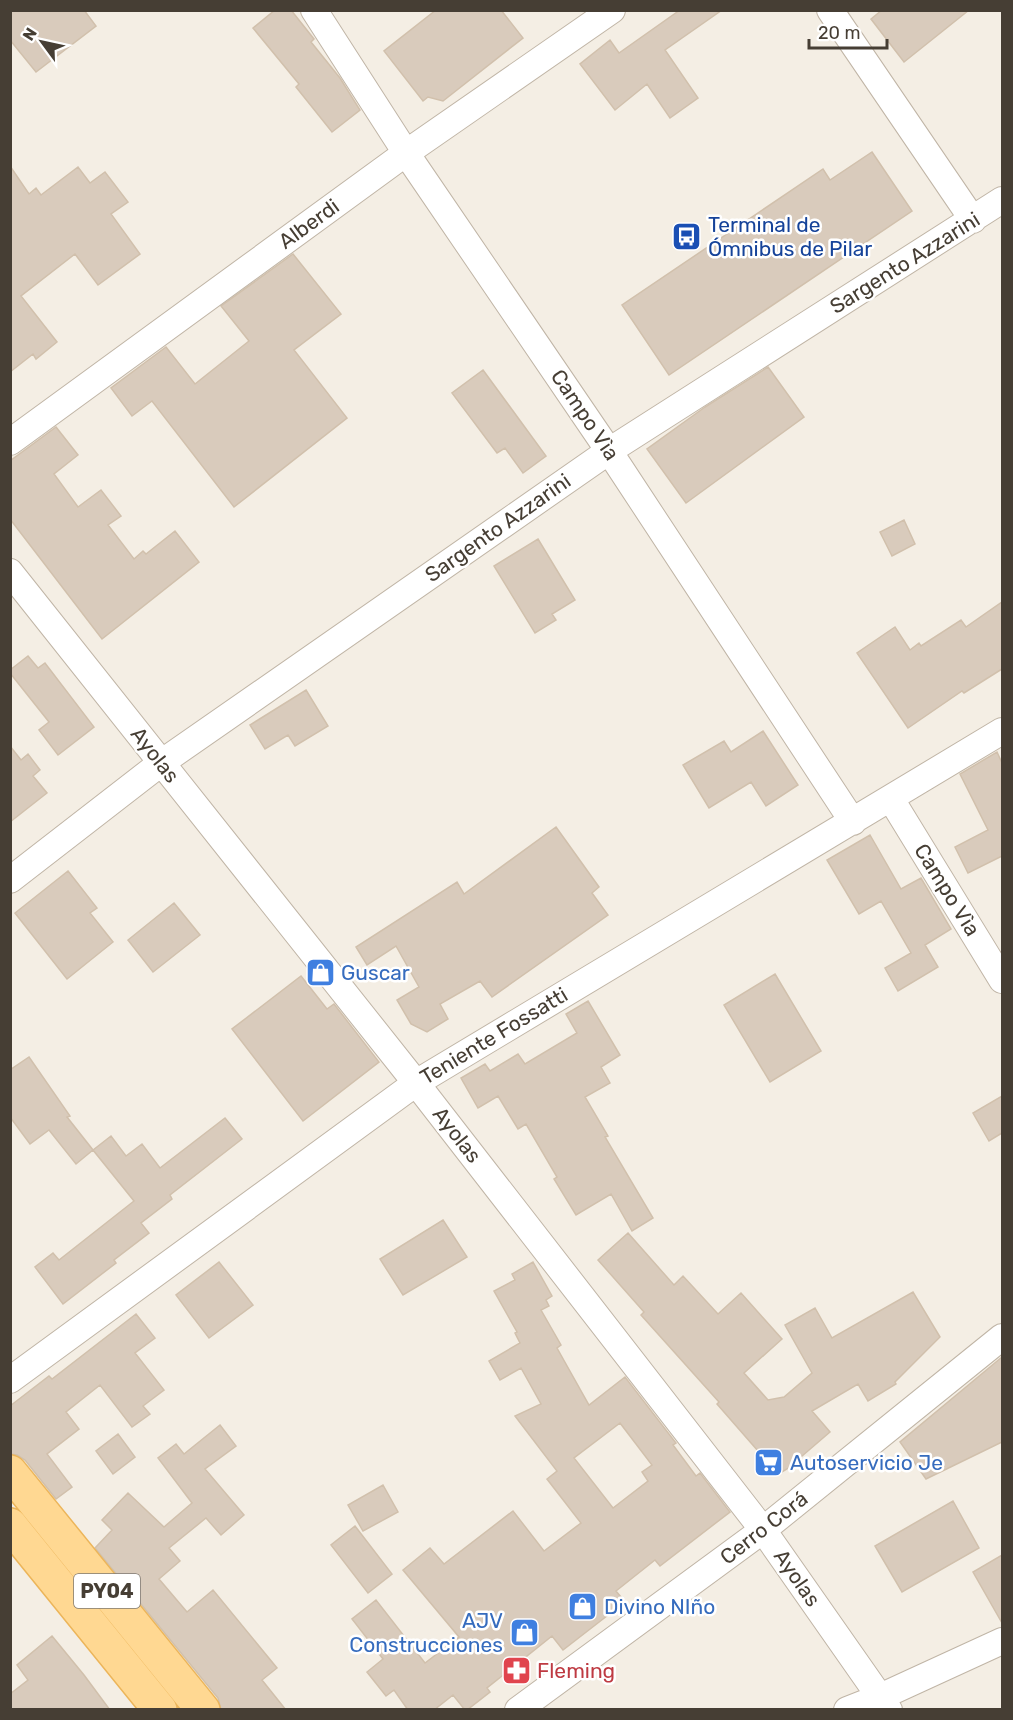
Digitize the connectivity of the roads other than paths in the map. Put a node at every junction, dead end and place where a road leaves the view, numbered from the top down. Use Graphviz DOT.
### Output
graph roads {
  1 [pos="314,10"];
  2 [pos="612,10"];
  3 [pos="830,10"];
  4 [pos="406,153"];
  5 [pos="1002,200"];
  6 [pos="972,220"];
  7 [pos="10,442"];
  8 [pos="609,451"];
  9 [pos="10,572"];
  10 [pos="1002,731"];
  11 [pos="161,763"];
  12 [pos="891,799"];
  13 [pos="853,822"];
  14 [pos="10,880"];
  15 [pos="1002,980"];
  16 [pos="416,1083"];
  17 [pos="1002,1337"];
  18 [pos="10,1380"];
  19 [pos="10,1472"];
  20 [pos="10,1525"];
  21 [pos="763,1530"];
  22 [pos="1002,1641"];
  23 [pos="884,1703"];
  24 [pos="160,1710"];
  25 [pos="203,1710"];
  26 [pos="518,1710"];
  27 [pos="847,1710"];
  1 -- 4 [label="street, Campo Vìa"];
  2 -- 4 [label="street, Alberdi"];
  3 -- 6 [label="street"];
  4 -- 7 [label="street, Alberdi"];
  4 -- 8 [label="street, Campo Vìa"];
  5 -- 6 [label="street, Sargento Azzarini"];
  6 -- 8 [label="street, Sargento Azzarini"];
  8 -- 11 [label="street, Sargento Azzarini"];
  8 -- 13 [label="street, Campo Vìa"];
  9 -- 11 [label="street, Ayolas"];
  10 -- 12 [label="street, Teniente Fossatti"];
  11 -- 14 [label="street, Sargento Azzarini"];
  11 -- 16 [label="street, Ayolas"];
  12 -- 13 [label="street, Teniente Fossatti"];
  12 -- 15 [label="street, Campo Vìa"];
  13 -- 16 [label="street, Teniente Fossatti"];
  16 -- 18 [label="street, Teniente Fossatti"];
  16 -- 21 [label="street, Ayolas"];
  17 -- 21 [label="street, Cerro Corá"];
  19 -- 25 [label="main road, PY04"];
  20 -- 24 [label="main road, PY04"];
  21 -- 23 [label="street, Ayolas"];
  21 -- 26 [label="street, Cerro Corá"];
  22 -- 23 [label="street"];
  23 -- 27 [label="street"];
}
